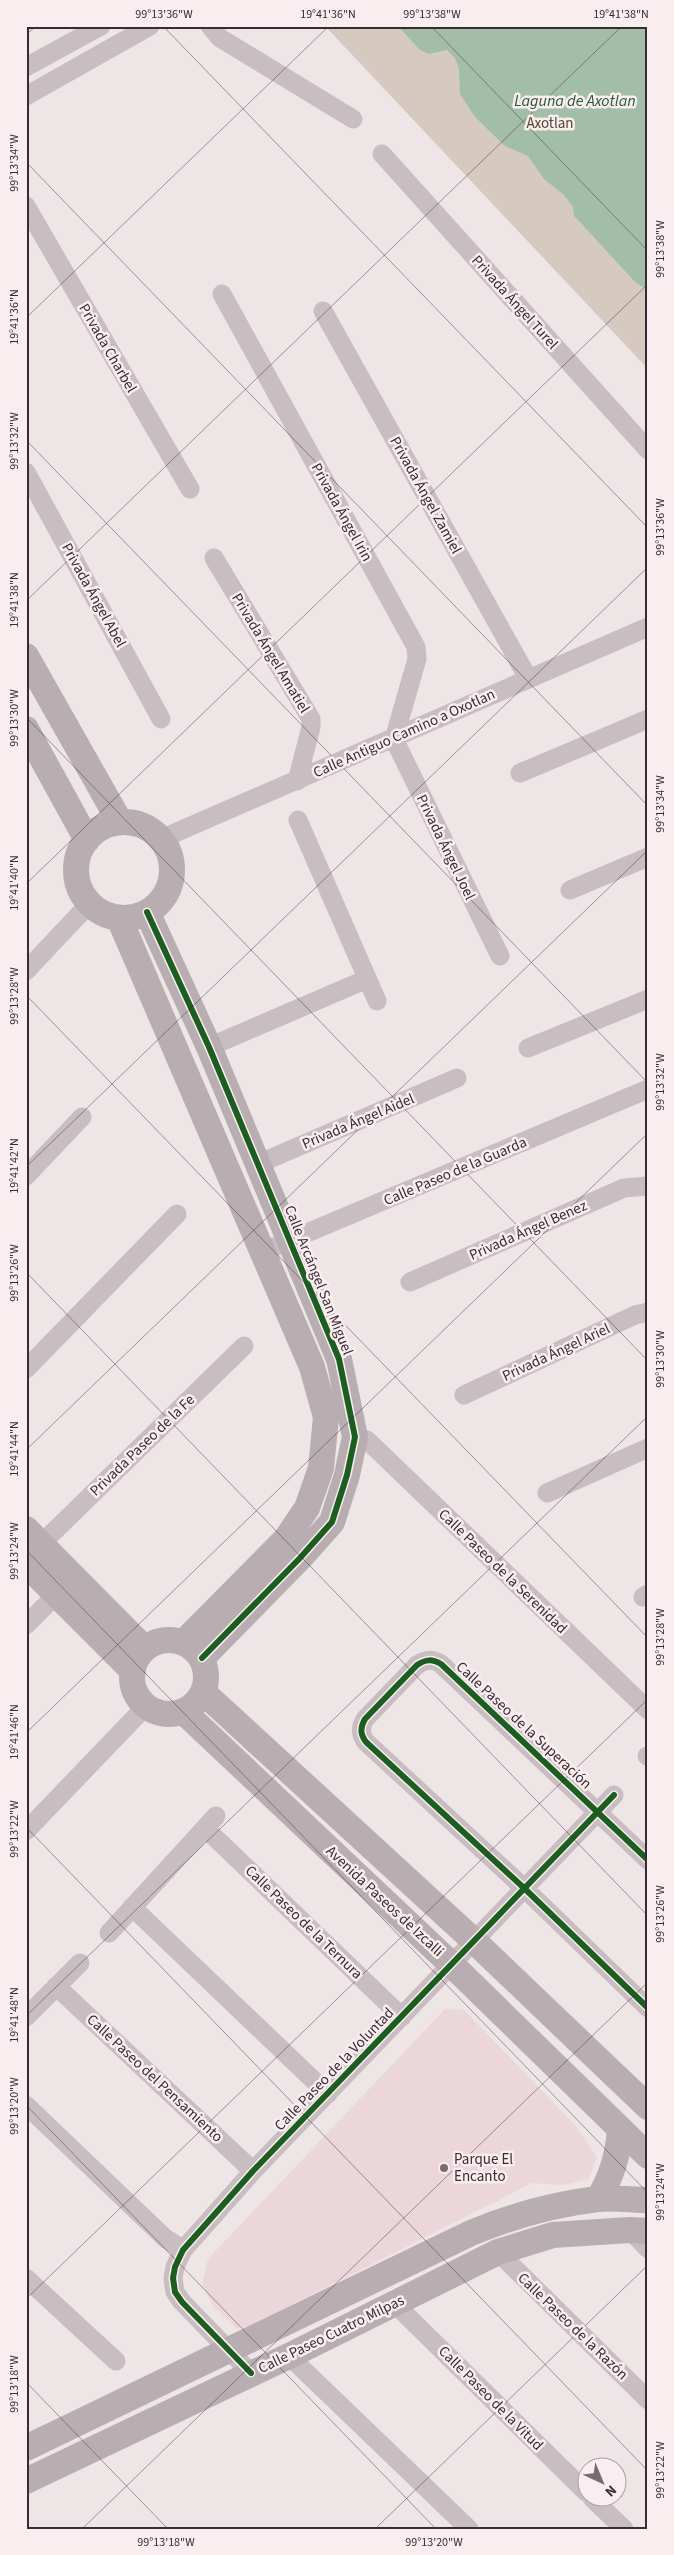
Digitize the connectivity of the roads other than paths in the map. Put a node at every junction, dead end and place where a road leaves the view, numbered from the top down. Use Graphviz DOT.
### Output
graph roads {
  1 [pos="150,26"];
  2 [pos="210,26"];
  3 [pos="97,27"];
  4 [pos="26,67"];
  5 [pos="26,96"];
  6 [pos="352,119"];
  7 [pos="382,154"];
  8 [pos="26,206"];
  9 [pos="222,294"];
  10 [pos="323,311"];
  11 [pos="648,450"];
  12 [pos="26,472"];
  13 [pos="190,489"];
  14 [pos="214,558"];
  15 [pos="648,626"];
  16 [pos="26,656"];
  17 [pos="528,678"];
  18 [pos="161,719"];
  19 [pos="648,719"];
  20 [pos="26,729"];
  21 [pos="394,739"];
  22 [pos="520,773"];
  23 [pos="298,781"];
  24 [pos="298,820"];
  25 [pos="120,822"];
  26 [pos="161,839"];
  27 [pos="87,840"];
  28 [pos="648,857"];
  29 [pos="570,890"];
  30 [pos="89,904"];
  31 [pos="147,912"];
  32 [pos="119,918"];
  33 [pos="500,956"];
  34 [pos="26,971"];
  35 [pos="367,979"];
  36 [pos="648,999"];
  37 [pos="377,1001"];
  38 [pos="209,1047"];
  39 [pos="528,1048"];
  40 [pos="457,1078"];
  41 [pos="648,1089"];
  42 [pos="82,1117"];
  43 [pos="258,1164"];
  44 [pos="26,1176"];
  45 [pos="648,1186"];
  46 [pos="178,1214"];
  47 [pos="290,1241"];
  48 [pos="262,1252"];
  49 [pos="410,1282"];
  50 [pos="648,1312"];
  51 [pos="244,1346"];
  52 [pos="26,1369"];
  53 [pos="464,1395"];
  54 [pos="355,1438"];
  55 [pos="648,1448"];
  56 [pos="547,1493"];
  57 [pos="31,1546"];
  58 [pos="58,1593"];
  59 [pos="26,1625"];
  60 [pos="193,1650"];
  61 [pos="139,1660"];
  62 [pos="204,1693"];
  63 [pos="146,1706"];
  64 [pos="648,1710"];
  65 [pos="184,1712"];
  66 [pos="614,1795"];
  67 [pos="598,1812"];
  68 [pos="26,1831"];
  69 [pos="648,1860"];
  70 [pos="524,1888"];
  71 [pos="132,1907"];
  72 [pos="109,1933"];
  73 [pos="473,1940"];
  74 [pos="80,1963"];
  75 [pos="451,1964"];
  76 [pos="56,1986"];
  77 [pos="648,2008"];
  78 [pos="26,2017"];
  79 [pos="402,2017"];
  80 [pos="328,2094"];
  81 [pos="26,2105"];
  82 [pos="648,2107"];
  83 [pos="620,2130"];
  84 [pos="648,2156"];
  85 [pos="253,2171"];
  86 [pos="600,2198"];
  87 [pos="648,2200"];
  88 [pos="639,2230"];
  89 [pos="648,2249"];
  90 [pos="183,2250"];
  91 [pos="498,2252"];
  92 [pos="26,2278"];
  93 [pos="395,2304"];
  94 [pos="229,2351"];
  95 [pos="289,2356"];
  96 [pos="116,2361"];
  97 [pos="251,2373"];
  98 [pos="648,2400"];
  99 [pos="26,2448"];
  100 [pos="26,2481"];
  101 [pos="576,2482"];
  102 [pos="602,2508"];
  103 [pos="469,2529"];
  104 [pos="624,2529"];
  1 -- 5 [label="street"];
  2 -- 6 [label="street"];
  3 -- 4 [label="street"];
  7 -- 11 [label="street, Privada Ángel Turel"];
  8 -- 13 [label="street, Privada Charbel"];
  9 -- 21 [label="street, Privada Ángel Irin"];
  10 -- 17 [label="street, Privada Ángel Zamiel"];
  12 -- 18 [label="street, Privada Ángel Abel"];
  14 -- 23 [label="street, Privada Ángel Amatiel"];
  15 -- 17 [label="street, Calle Antiguo Camino a Oxotlan"];
  16 -- 25 [label="street"];
  17 -- 21 [label="street, Calle Antiguo Camino a Oxotlan"];
  19 -- 22 [label="street"];
  20 -- 27 [label="street"];
  21 -- 23 [label="street, Calle Antiguo Camino a Oxotlan"];
  21 -- 33 [label="street, Privada Ángel Joel"];
  23 -- 26 [label="street, Calle Antiguo Camino a Oxotlan"];
  24 -- 35 [label="street"];
  25 -- 26 [label="street"];
  25 -- 27 [label="street"];
  26 -- 31 [label="street"];
  27 -- 30 [label="street"];
  28 -- 29 [label="street"];
  30 -- 32 [label="street"];
  30 -- 34 [label="street"];
  31 -- 32 [label="street"];
  31 -- 38 [label="street, Calle Arcángel San Miguel"];
  32 -- 48 [label="street"];
  35 -- 37 [label="street"];
  35 -- 38 [label="street"];
  36 -- 39 [label="street"];
  38 -- 43 [label="street, Calle Arcángel San Miguel"];
  40 -- 43 [label="street, Privada Ángel Aidel"];
  41 -- 47 [label="street, Calle Paseo de la Guarda"];
  42 -- 44 [label="street"];
  43 -- 47 [label="street, Calle Arcángel San Miguel"];
  45 -- 49 [label="street, Privada Ángel Benez"];
  46 -- 52 [label="street"];
  47 -- 48 [label="street, Calle Paseo de la Guarda"];
  47 -- 54 [label="street, Calle Arcángel San Miguel"];
  48 -- 60 [label="street"];
  50 -- 53 [label="street, Privada Ángel Ariel"];
  51 -- 57 [label="street, Privada Paseo de la Fe"];
  54 -- 60 [label="street, Calle Arcángel San Miguel"];
  54 -- 64 [label="street, Calle Paseo de la Serenidad"];
  55 -- 56 [label="street"];
  57 -- 58 [label="street"];
  57 -- 61 [label="street"];
  58 -- 59 [label="street"];
  58 -- 61 [label="street"];
  60 -- 61 [label="street"];
  60 -- 62 [label="street"];
  61 -- 63 [label="street"];
  62 -- 65 [label="street"];
  62 -- 73 [label="street, Avenida Paseos de Izcalli"];
  63 -- 65 [label="street"];
  63 -- 68 [label="street"];
  65 -- 75 [label="street, Avenida Paseos de Izcalli"];
  66 -- 67 [label="street, Calle Paseo de la Voluntad"];
  67 -- 69 [label="street"];
  67 -- 70 [label="street, Calle Paseo de la Voluntad"];
  67 -- 70 [label="street, Calle Paseo de la Superación"];
  70 -- 73 [label="street, Calle Paseo de la Voluntad"];
  70 -- 77 [label="street"];
  71 -- 72 [label="street, Calle Paseo de la Ternura"];
  71 -- 79 [label="street, Calle Paseo de la Ternura"];
  71 -- 80 [label="street"];
  73 -- 75 [label="street, Calle Paseo de la Voluntad"];
  73 -- 82 [label="street, Avenida Paseos de Izcalli"];
  74 -- 76 [label="street"];
  75 -- 79 [label="street, Calle Paseo de la Voluntad"];
  75 -- 83 [label="street, Avenida Paseos de Izcalli"];
  76 -- 78 [label="street"];
  76 -- 85 [label="street, Calle Paseo del Pensamiento"];
  79 -- 80 [label="street, Calle Paseo de la Voluntad"];
  80 -- 85 [label="street, Calle Paseo de la Voluntad"];
  81 -- 90 [label="street"];
  83 -- 84 [label="street, Avenida Paseos de Izcalli"];
  83 -- 86 [label="street"];
  85 -- 90 [label="street, Calle Paseo de la Voluntad"];
  86 -- 87 [label="street, Calle Paseo Cuatro Milpas"];
  86 -- 94 [label="street, Calle Paseo Cuatro Milpas"];
  88 -- 89 [label="street"];
  88 -- 91 [label="street, Calle Paseo Cuatro Milpas"];
  90 -- 94 [label="street, Calle Paseo de la Voluntad"];
  91 -- 93 [label="street, Calle Paseo Cuatro Milpas"];
  91 -- 98 [label="street, Calle Paseo de la Razón"];
  92 -- 96 [label="street"];
  93 -- 95 [label="street, Calle Paseo Cuatro Milpas"];
  93 -- 101 [label="street, Calle Paseo de la Vitud"];
  94 -- 97 [label="street, Calle Paseo de la Voluntad"];
  94 -- 99 [label="street, Calle Paseo Cuatro Milpas"];
  95 -- 97 [label="street, Calle Paseo Cuatro Milpas"];
  95 -- 103 [label="street"];
  97 -- 100 [label="street, Calle Paseo Cuatro Milpas"];
  102 -- 104 [label="street"];
}
